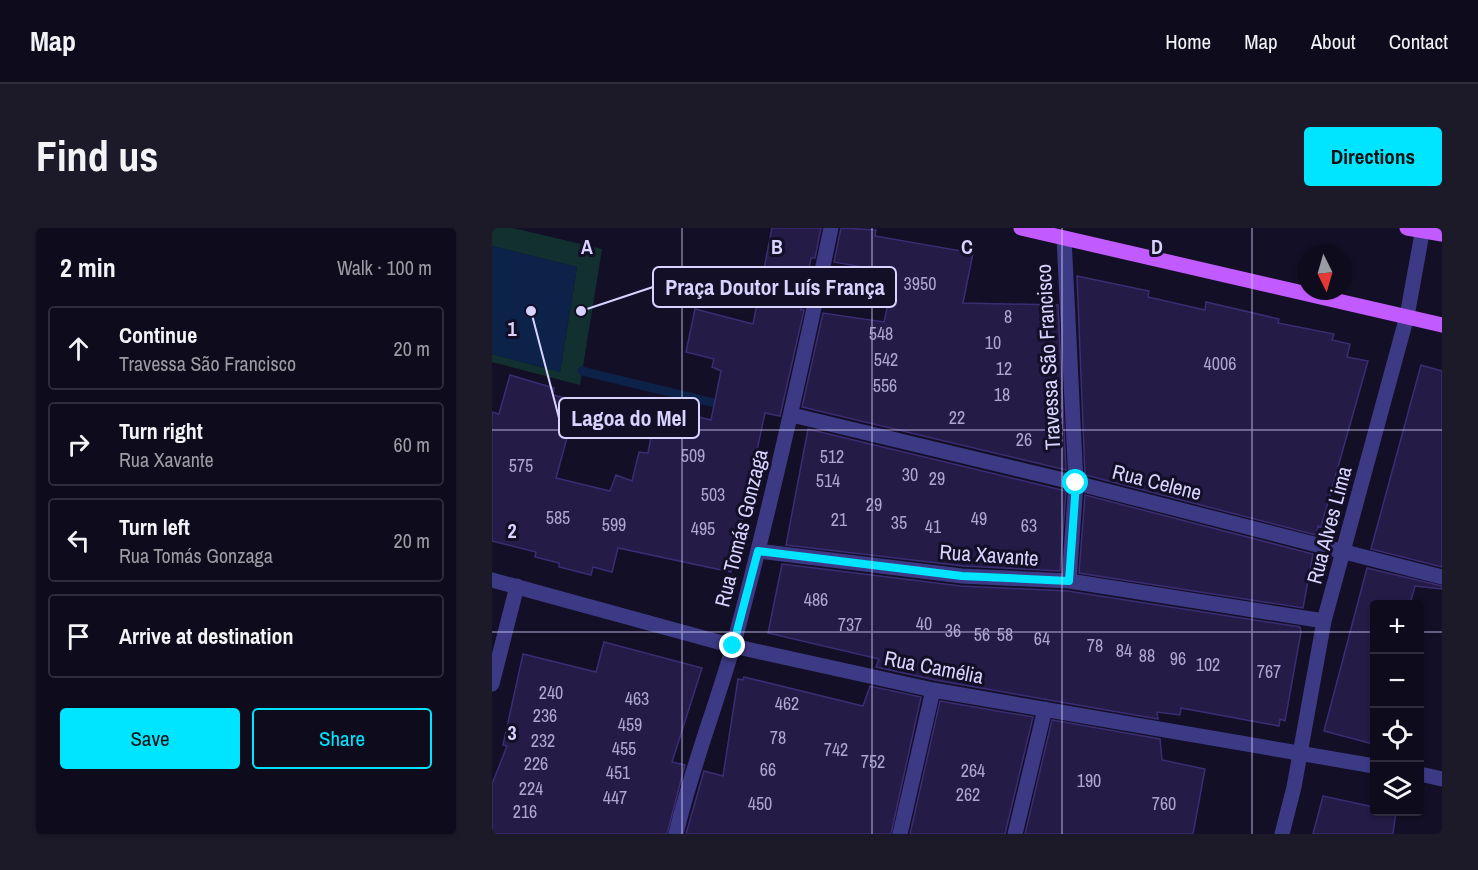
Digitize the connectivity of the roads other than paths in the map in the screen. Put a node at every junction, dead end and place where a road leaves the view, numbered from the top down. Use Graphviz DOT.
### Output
graph roads {
  1 [pos="831,228"];
  2 [pos="1021,228"];
  3 [pos="1417,229"];
  4 [pos="1442,234"];
  5 [pos="1064,238"];
  6 [pos="1407,316"];
  7 [pos="1442,325"];
  8 [pos="792,415"];
  9 [pos="1076,483"];
  10 [pos="758,551"];
  11 [pos="1344,551"];
  12 [pos="1442,577"];
  13 [pos="492,580"];
  14 [pos="1069,581"];
  15 [pos="517,586"];
  16 [pos="1324,621"];
  17 [pos="733,646"];
  18 [pos="492,684"];
  19 [pos="933,690"];
  20 [pos="1045,709"];
  21 [pos="1299,752"];
  22 [pos="1370,765"];
  23 [pos="1424,775"];
  24 [pos="1442,779"];
  25 [pos="675,834"];
  26 [pos="900,834"];
  27 [pos="1015,834"];
  28 [pos="1282,834"];
  1 -- 8 [label="street, Rua Tomás Gonzaga"];
  2 -- 5 [label="main road"];
  3 -- 4 [label="main road"];
  3 -- 6 [label="street, Rua Alves Lima"];
  5 -- 6 [label="main road"];
  5 -- 9 [label="street, Travessa São Francisco"];
  6 -- 7 [label="main road"];
  6 -- 11 [label="street, Rua Alves Lima"];
  8 -- 9 [label="street, Rua Celene"];
  8 -- 10 [label="street, Rua Tomás Gonzaga"];
  9 -- 11 [label="street, Rua Celene"];
  9 -- 14 [label="street, Travessa São Francisco"];
  10 -- 14 [label="street, Rua Xavante"];
  10 -- 17 [label="street, Rua Tomás Gonzaga"];
  11 -- 12 [label="street, Rua Celene"];
  11 -- 16 [label="street, Rua Alves Lima"];
  13 -- 15 [label="street, Rua Camélia"];
  14 -- 16 [label="street, Rua Xavante"];
  15 -- 17 [label="street, Rua Camélia"];
  15 -- 18 [label="street"];
  16 -- 21 [label="street, Rua Alves Lima"];
  17 -- 19 [label="street, Rua Camélia"];
  17 -- 25 [label="street, Rua Tomás Gonzaga"];
  19 -- 20 [label="street, Rua Camélia"];
  19 -- 26 [label="street"];
  20 -- 21 [label="street, Rua Camélia"];
  20 -- 27 [label="street"];
  21 -- 22 [label="street, Rua Camélia"];
  21 -- 28 [label="street, Rua Alves Lima"];
  23 -- 24 [label="street"];
}
